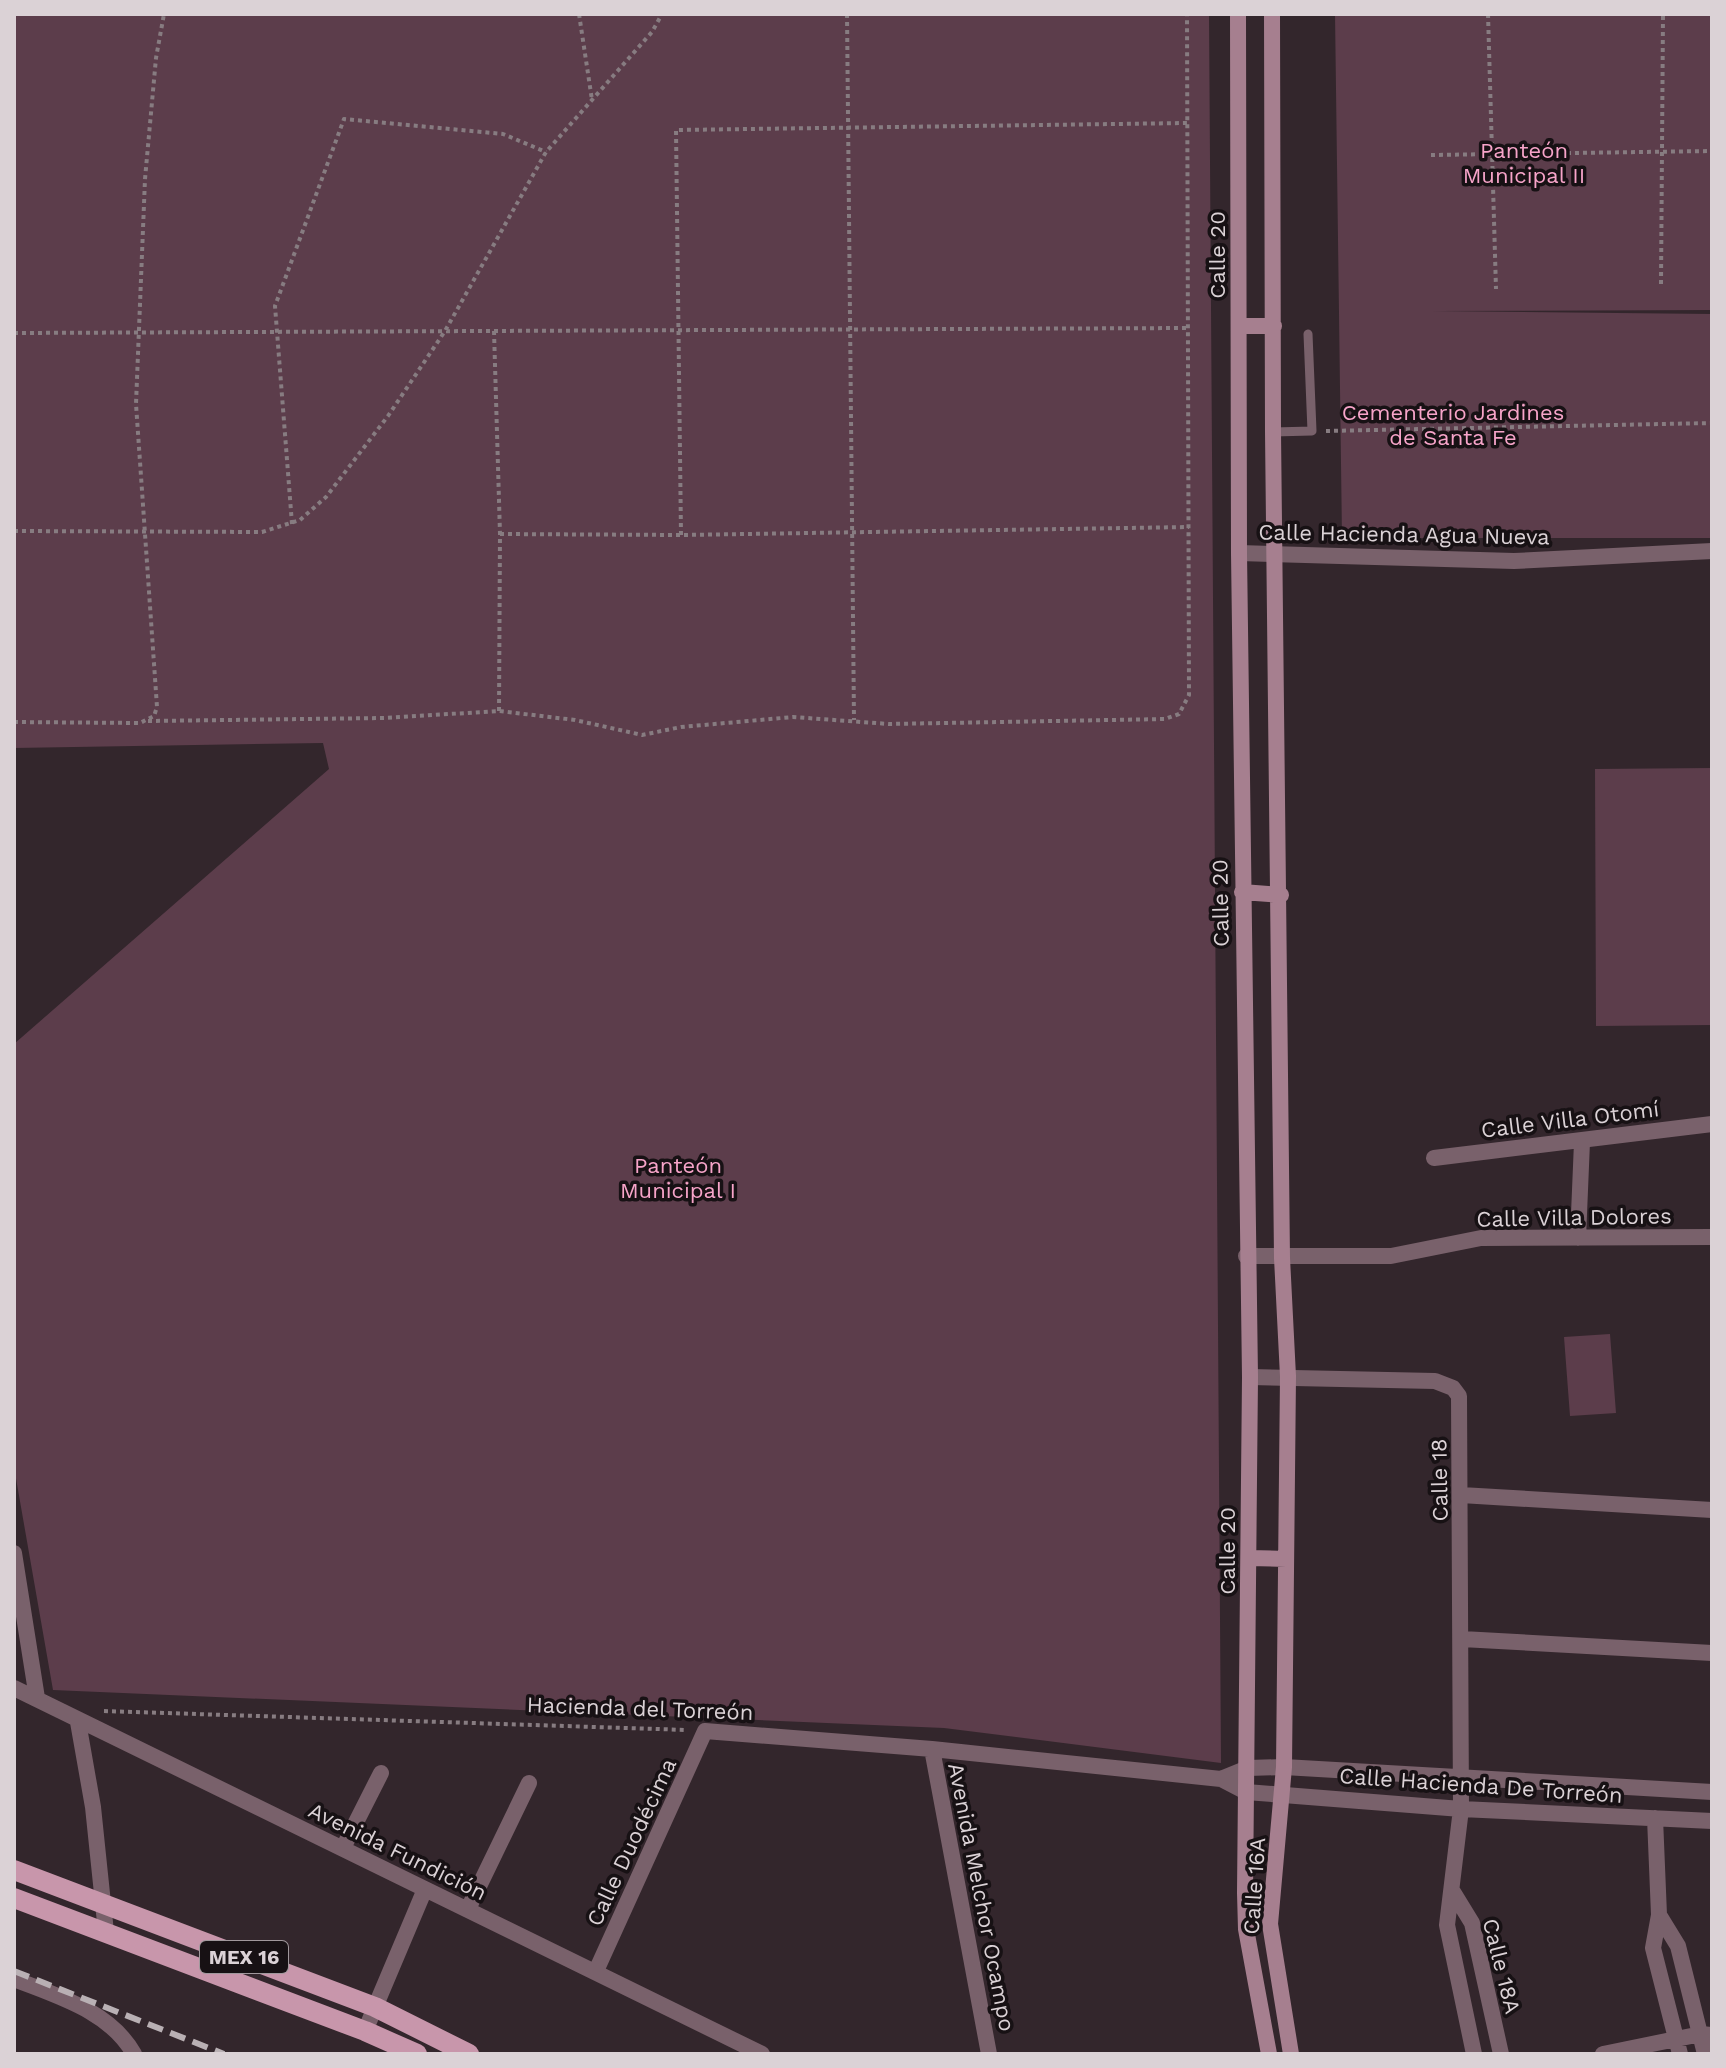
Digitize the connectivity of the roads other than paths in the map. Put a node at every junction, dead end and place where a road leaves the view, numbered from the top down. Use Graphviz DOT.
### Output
graph roads {
  1 [pos="1238,14"];
  2 [pos="1272,14"];
  3 [pos="1239,326"];
  4 [pos="1274,326"];
  5 [pos="1308,334"];
  6 [pos="1273,432"];
  7 [pos="1712,551"];
  8 [pos="1276,552"];
  9 [pos="1239,553"];
  10 [pos="1242,892"];
  11 [pos="1281,895"];
  12 [pos="1712,1124"];
  13 [pos="1582,1142"];
  14 [pos="1434,1158"];
  15 [pos="1712,1237"];
  16 [pos="1578,1238"];
  17 [pos="1246,1256"];
  18 [pos="1282,1258"];
  19 [pos="1288,1376"];
  20 [pos="1250,1377"];
  21 [pos="1461,1495"];
  22 [pos="1712,1510"];
  23 [pos="14,1553"];
  24 [pos="1249,1558"];
  25 [pos="1286,1559"];
  26 [pos="1462,1639"];
  27 [pos="1712,1653"];
  28 [pos="14,1688"];
  29 [pos="37,1698"];
  30 [pos="78,1722"];
  31 [pos="705,1731"];
  32 [pos="932,1749"];
  33 [pos="1284,1767"];
  34 [pos="1248,1768"];
  35 [pos="381,1773"];
  36 [pos="1460,1777"];
  37 [pos="1221,1779"];
  38 [pos="529,1783"];
  39 [pos="1246,1792"];
  40 [pos="1712,1792"];
  41 [pos="1283,1794"];
  42 [pos="1461,1809"];
  43 [pos="1655,1818"];
  44 [pos="1712,1821"];
  45 [pos="343,1848"];
  46 [pos="14,1870"];
  47 [pos="425,1889"];
  48 [pos="1453,1892"];
  49 [pos="14,1898"];
  50 [pos="104,1905"];
  51 [pos="468,1909"];
  52 [pos="1659,1915"];
  53 [pos="106,1932"];
  54 [pos="596,1971"];
  55 [pos="14,1979"];
  56 [pos="375,2007"];
  57 [pos="365,2031"];
  58 [pos="1706,2035"];
  59 [pos="1678,2046"];
  60 [pos="130,2047"];
  61 [pos="1712,2049"];
  62 [pos="417,2054"];
  63 [pos="469,2054"];
  64 [pos="762,2054"];
  65 [pos="989,2054"];
  66 [pos="1269,2054"];
  67 [pos="1291,2054"];
  68 [pos="1474,2054"];
  69 [pos="1501,2054"];
  70 [pos="1603,2054"];
  71 [pos="1705,2054"];
  1 -- 3 [label="main road, Calle 20"];
  2 -- 4 [label="main road"];
  3 -- 4 [label="main road"];
  3 -- 9 [label="main road, Calle 20"];
  4 -- 6 [label="main road"];
  5 -- 6 [label="lane"];
  6 -- 8 [label="main road"];
  7 -- 8 [label="street, Calle Hacienda Agua Nueva"];
  8 -- 9 [label="street, Calle Hacienda Agua Nueva"];
  8 -- 11 [label="main road"];
  9 -- 10 [label="main road, Calle 20"];
  10 -- 11 [label="main road"];
  10 -- 17 [label="main road, Calle 20"];
  11 -- 18 [label="main road"];
  12 -- 13 [label="street, Calle Villa Otomí"];
  13 -- 14 [label="street, Calle Villa Otomí"];
  13 -- 16 [label="street"];
  15 -- 16 [label="street, Calle Villa Dolores"];
  16 -- 18 [label="street, Calle Villa Dolores"];
  17 -- 18 [label="street, Calle Villa Dolores"];
  17 -- 20 [label="main road, Calle 20"];
  18 -- 19 [label="main road"];
  19 -- 20 [label="street, Calle 18"];
  19 -- 21 [label="street, Calle 18"];
  19 -- 25 [label="main road"];
  20 -- 24 [label="main road, Calle 20"];
  21 -- 22 [label="street"];
  21 -- 26 [label="street, Calle 18"];
  23 -- 29 [label="street"];
  24 -- 25 [label="main road"];
  24 -- 34 [label="main road, Calle 20"];
  25 -- 33 [label="main road"];
  26 -- 27 [label="street"];
  26 -- 36 [label="street, Calle 18"];
  28 -- 29 [label="street, Avenida Fundición"];
  29 -- 30 [label="street, Avenida Fundición"];
  30 -- 45 [label="street, Avenida Fundición"];
  30 -- 50 [label="street"];
  31 -- 32 [label="street, Hacienda del Torreón"];
  31 -- 54 [label="street, Calle Duodécima"];
  32 -- 37 [label="street, Hacienda del Torreón"];
  32 -- 65 [label="street, Avenida Melchor Ocampo"];
  33 -- 34 [label="street, Calle Hacienda De Torreón"];
  33 -- 36 [label="street, Calle Hacienda De Torreón"];
  33 -- 41 [label="main road, Calle 16A"];
  34 -- 37 [label="street, Hacienda del Torreón"];
  34 -- 39 [label="main road, Calle 20"];
  35 -- 45 [label="street"];
  36 -- 40 [label="street, Calle Hacienda De Torreón"];
  36 -- 42 [label="street, Calle 18A"];
  37 -- 39 [label="street, Hacienda del Torreón"];
  38 -- 51 [label="street"];
  39 -- 41 [label="street, Calle Hacienda De Torreón"];
  39 -- 66 [label="main road, Calle 16A"];
  41 -- 42 [label="street, Calle Hacienda De Torreón"];
  41 -- 67 [label="main road, Calle 16A"];
  42 -- 43 [label="street, Calle Hacienda De Torreón"];
  42 -- 48 [label="street, Calle 18A"];
  43 -- 44 [label="street, Calle Hacienda De Torreón"];
  43 -- 52 [label="street"];
  45 -- 47 [label="street, Avenida Fundición"];
  46 -- 50 [label="main road, MEX 16"];
  47 -- 51 [label="street, Avenida Fundición"];
  47 -- 56 [label="street"];
  48 -- 68 [label="street, Calle 18A"];
  48 -- 69 [label="street, Calle 18A"];
  49 -- 53 [label="main road, MEX 16"];
  50 -- 53 [label="street"];
  50 -- 56 [label="main road, MEX 16"];
  51 -- 54 [label="street, Avenida Fundición"];
  52 -- 58 [label="street"];
  52 -- 59 [label="street"];
  53 -- 57 [label="main road, MEX 16"];
  54 -- 64 [label="street, Avenida Fundición"];
  55 -- 60 [label="street"];
  56 -- 57 [label="street"];
  56 -- 63 [label="main road, MEX 16"];
  57 -- 62 [label="main road, MEX 16"];
  58 -- 59 [label="street"];
  58 -- 71 [label="street"];
  59 -- 70 [label="street"];
  61 -- 71 [label="street"];
}
